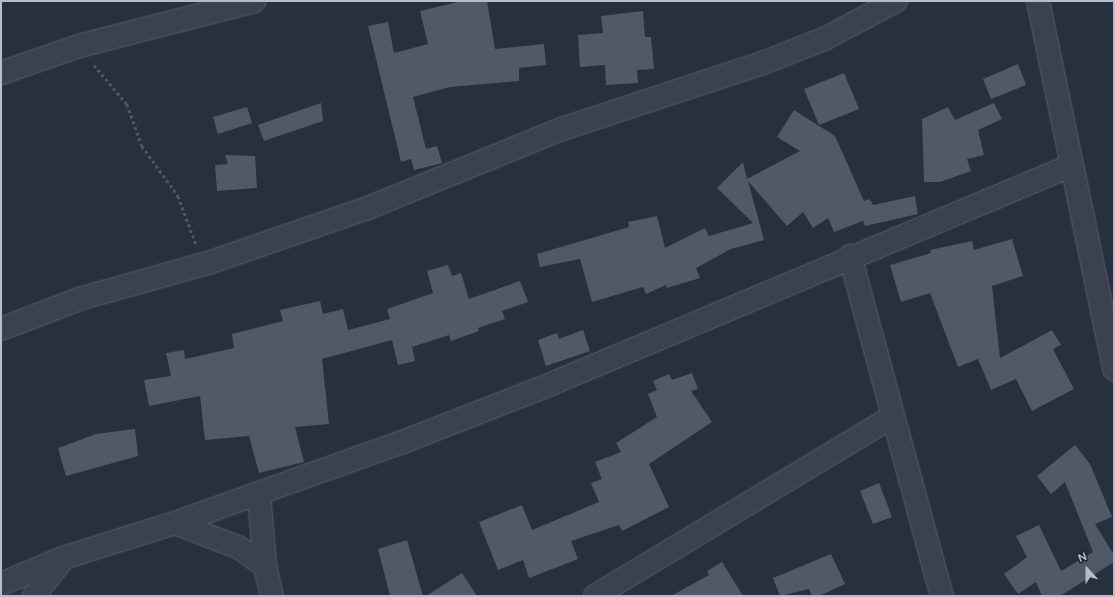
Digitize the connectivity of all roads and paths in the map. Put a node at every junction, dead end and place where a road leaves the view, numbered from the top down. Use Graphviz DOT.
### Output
graph roads {
  1 [pos="254,1"];
  2 [pos="896,1"];
  3 [pos="1038,1"];
  4 [pos="79,46"];
  5 [pos="1,73"];
  6 [pos="1070,166"];
  7 [pos="850,256"];
  8 [pos="208,263"];
  9 [pos="1,329"];
  10 [pos="1114,367"];
  11 [pos="893,416"];
  12 [pos="259,494"];
  13 [pos="175,523"];
  14 [pos="63,558"];
  15 [pos="264,566"];
  16 [pos="1,585"];
  17 [pos="2,596"];
  18 [pos="34,596"];
  19 [pos="272,596"];
  20 [pos="595,596"];
  21 [pos="942,596"];
  1 -- 4 [label="street"];
  2 -- 8 [label="street"];
  3 -- 6 [label="street"];
  4 -- 5 [label="street"];
  4 -- 8 [label="path"];
  6 -- 7 [label="street"];
  6 -- 10 [label="street"];
  7 -- 11 [label="street"];
  7 -- 12 [label="street"];
  8 -- 9 [label="street"];
  11 -- 20 [label="street"];
  11 -- 21 [label="street"];
  12 -- 13 [label="street"];
  12 -- 15 [label="street"];
  13 -- 14 [label="street"];
  13 -- 15 [label="street"];
  14 -- 16 [label="street"];
  14 -- 18 [label="street"];
  15 -- 19 [label="street"];
  16 -- 17 [label="street"];
}
